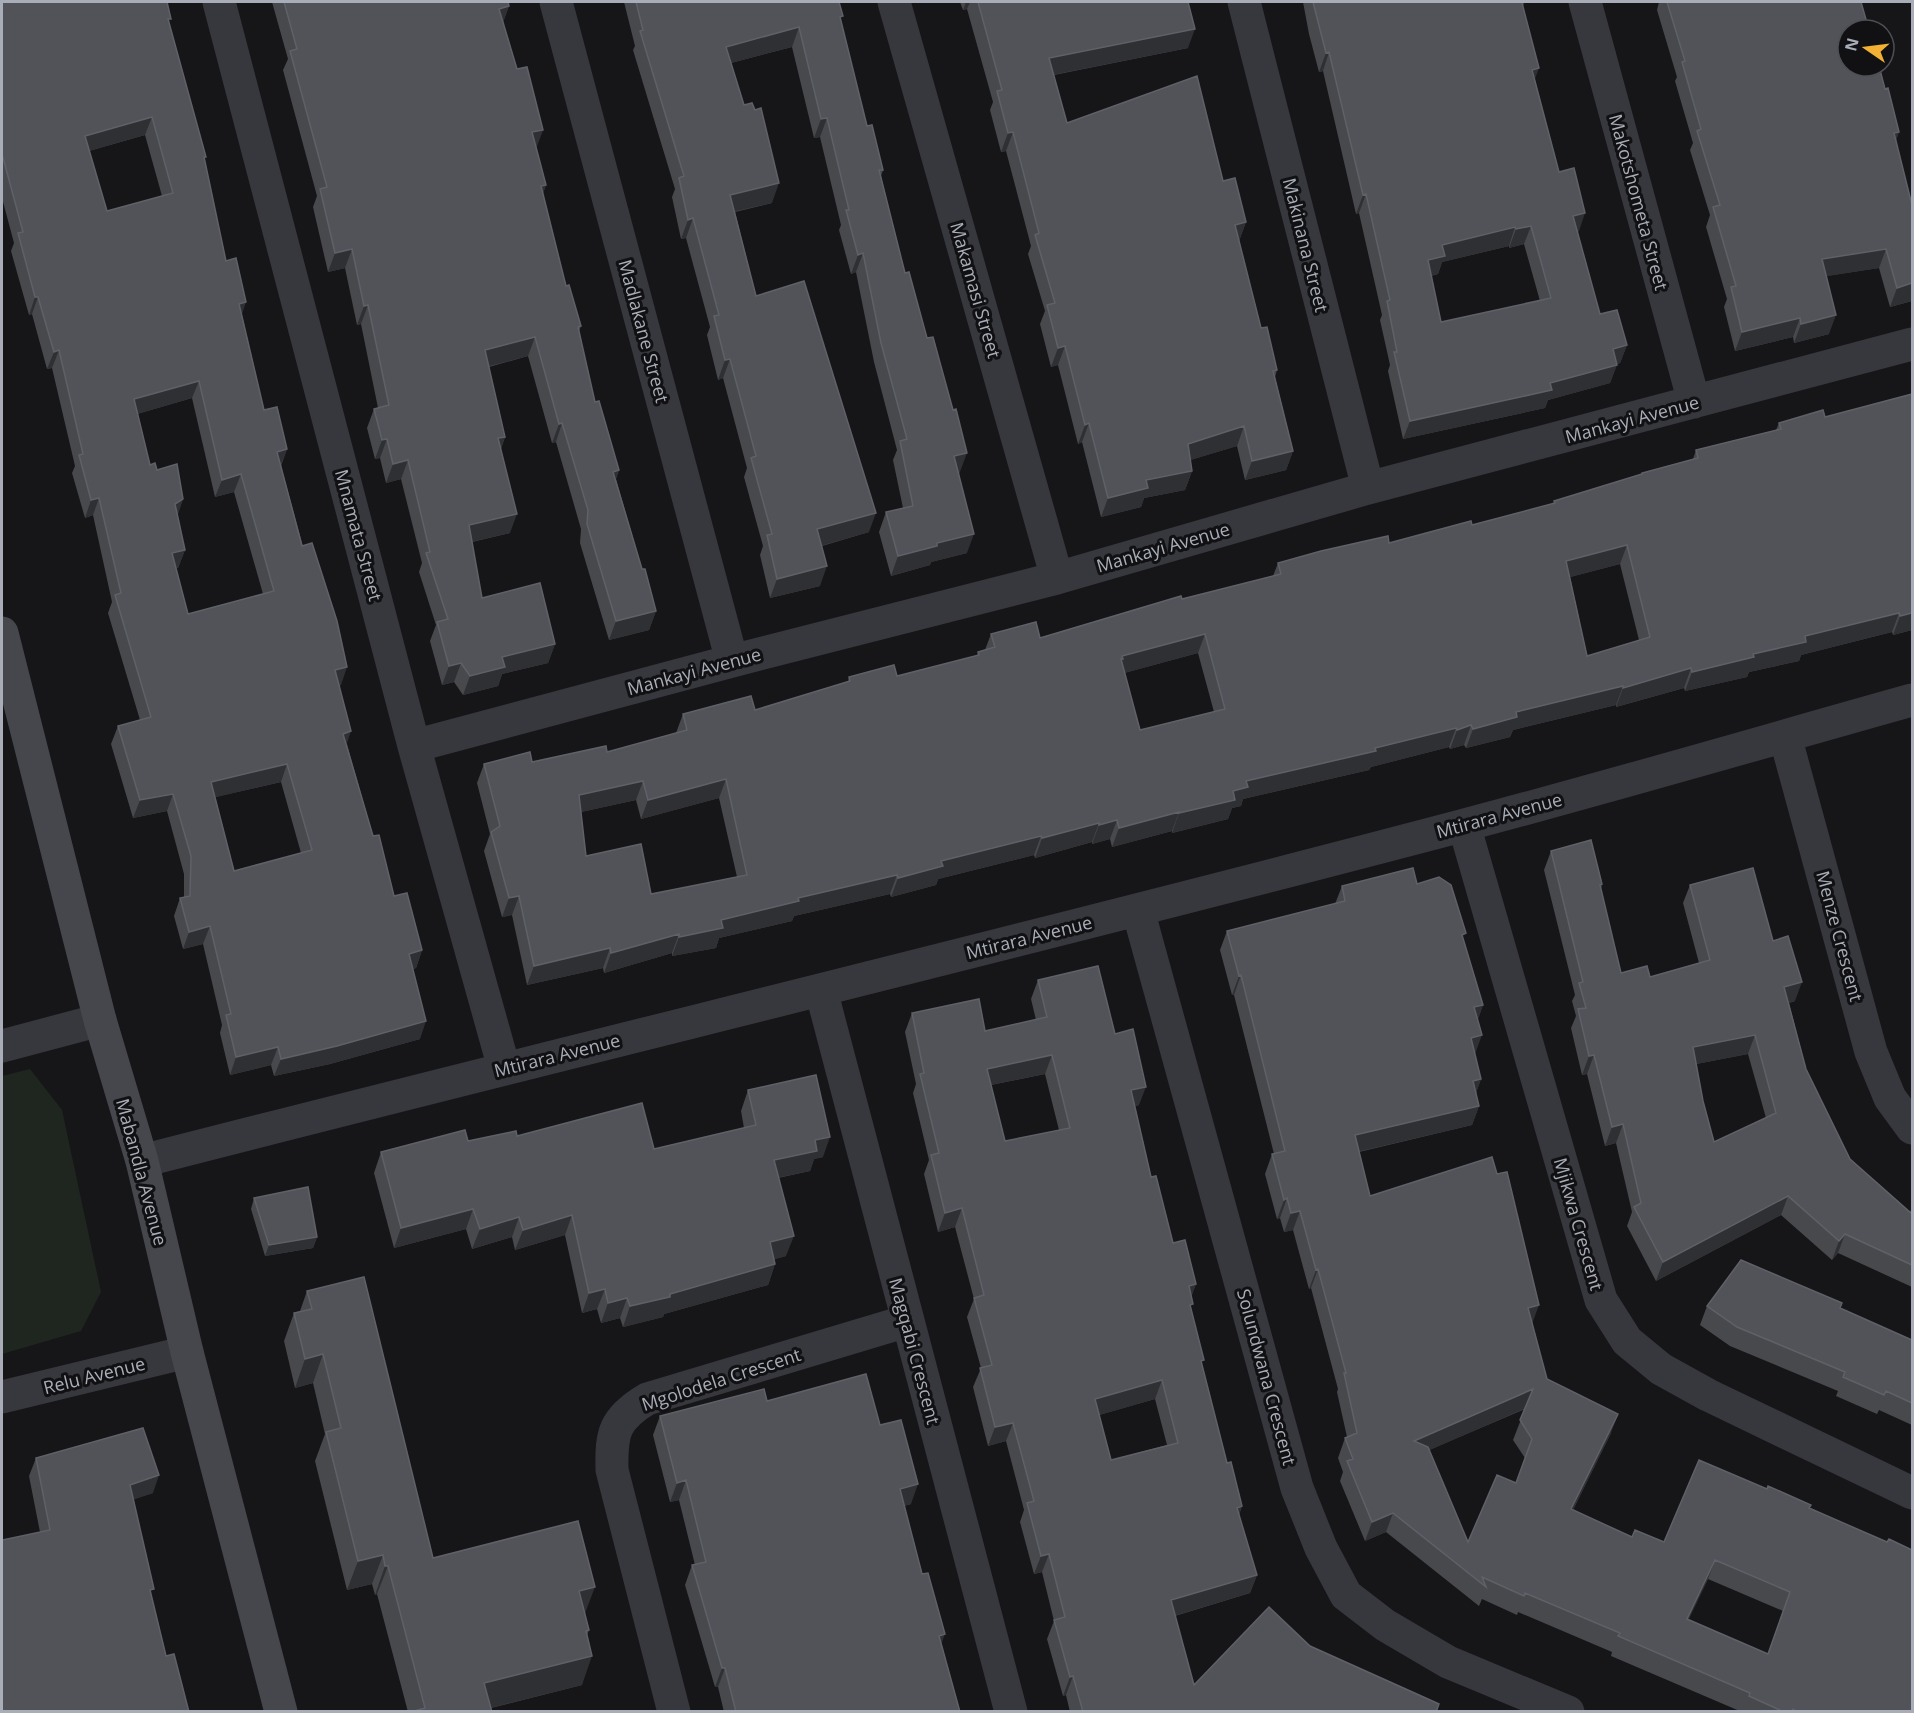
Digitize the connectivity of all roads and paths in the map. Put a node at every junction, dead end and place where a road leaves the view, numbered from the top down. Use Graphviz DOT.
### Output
graph roads {
  1 [pos="219,2"];
  2 [pos="556,2"];
  3 [pos="894,2"];
  4 [pos="1244,2"];
  5 [pos="1585,2"];
  6 [pos="1912,344"];
  7 [pos="1694,402"];
  8 [pos="1368,488"];
  9 [pos="1057,578"];
  10 [pos="2,633"];
  11 [pos="732,661"];
  12 [pos="1912,700"];
  13 [pos="1785,736"];
  14 [pos="414,746"];
  15 [pos="1464,825"];
  16 [pos="1138,910"];
  17 [pos="821,990"];
  18 [pos="100,1020"];
  19 [pos="2,1046"];
  20 [pos="504,1068"];
  21 [pos="1912,1128"];
  22 [pos="142,1161"];
  23 [pos="907,1321"];
  24 [pos="187,1352"];
  25 [pos="2,1397"];
  26 [pos="1912,1493"];
  27 [pos="281,1712"];
  28 [pos="674,1712"];
  29 [pos="1011,1712"];
  30 [pos="1568,1712"];
  1 -- 14 [label="street, Mnamata Street"];
  2 -- 11 [label="street, Madlakane Street"];
  3 -- 9 [label="street, Makamasi Street"];
  4 -- 8 [label="street, Makinana Street"];
  5 -- 7 [label="street, Makotshometa Street"];
  6 -- 7 [label="street, Mankayi Avenue"];
  7 -- 8 [label="street, Mankayi Avenue"];
  8 -- 9 [label="street, Mankayi Avenue"];
  9 -- 11 [label="street, Mankayi Avenue"];
  10 -- 18 [label="street, Mabandla Avenue"];
  11 -- 14 [label="street, Mankayi Avenue"];
  12 -- 13 [label="street, Mtirara Avenue"];
  13 -- 15 [label="street, Mtirara Avenue"];
  13 -- 21 [label="street, Menze Crescent"];
  14 -- 20 [label="street, Mnamata Street"];
  15 -- 16 [label="street, Mtirara Avenue"];
  15 -- 26 [label="street, Mjikwa Crescent"];
  16 -- 17 [label="street, Mtirara Avenue"];
  16 -- 30 [label="street, Solundwana Crescent"];
  17 -- 20 [label="street, Mtirara Avenue"];
  17 -- 23 [label="street, Magqabi Crescent"];
  18 -- 19 [label="street"];
  18 -- 22 [label="street, Mabandla Avenue"];
  20 -- 22 [label="street, Mtirara Avenue"];
  22 -- 24 [label="street, Mabandla Avenue"];
  23 -- 28 [label="street, Mgolodela Crescent"];
  23 -- 29 [label="street, Magqabi Crescent"];
  24 -- 25 [label="street, Relu Avenue"];
  24 -- 27 [label="street, Mabandla Avenue"];
}
